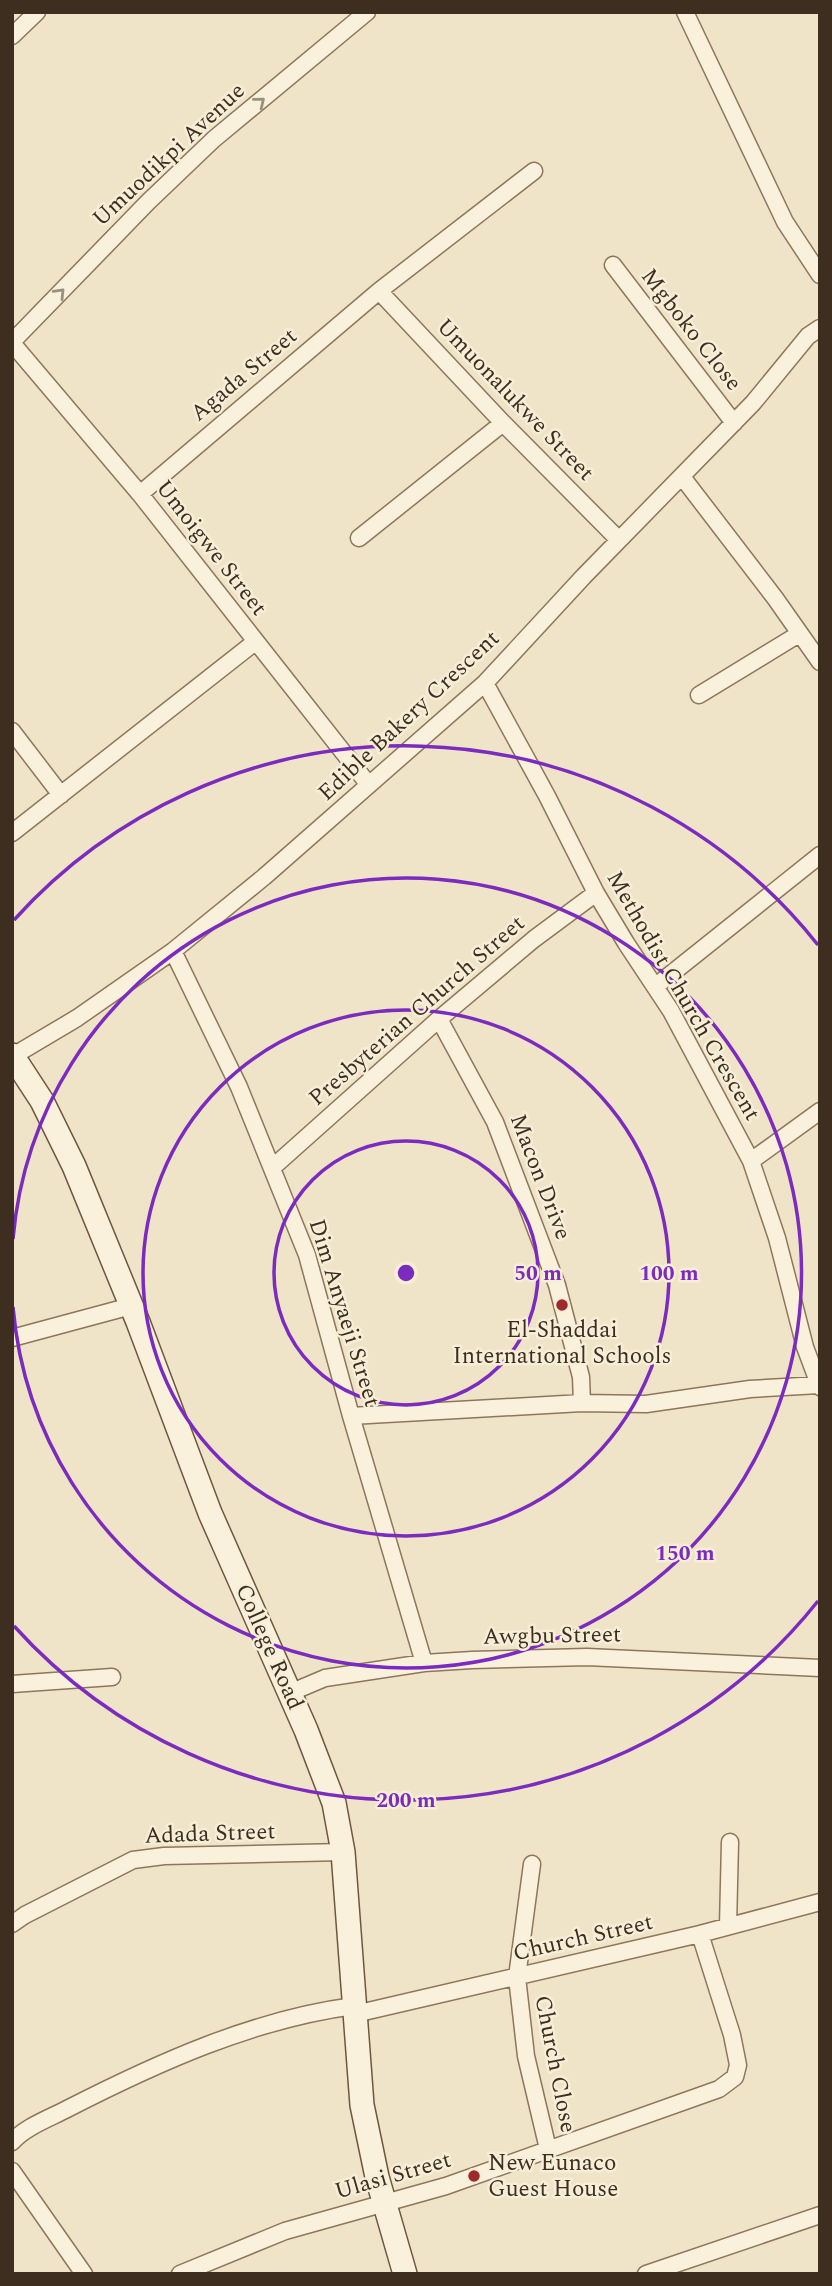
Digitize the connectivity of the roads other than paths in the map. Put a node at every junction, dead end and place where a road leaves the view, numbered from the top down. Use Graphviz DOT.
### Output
graph roads {
  1 [pos="37,12"];
  2 [pos="367,12"];
  3 [pos="685,12"];
  4 [pos="12,36"];
  5 [pos="534,171"];
  6 [pos="613,265"];
  7 [pos="820,275"];
  8 [pos="379,291"];
  9 [pos="820,328"];
  10 [pos="12,342"];
  11 [pos="503,423"];
  12 [pos="734,423"];
  13 [pos="683,478"];
  14 [pos="140,494"];
  15 [pos="359,538"];
  16 [pos="619,540"];
  17 [pos="799,634"];
  18 [pos="255,642"];
  19 [pos="820,662"];
  20 [pos="485,683"];
  21 [pos="699,695"];
  22 [pos="12,730"];
  23 [pos="369,785"];
  24 [pos="61,795"];
  25 [pos="12,833"];
  26 [pos="820,855"];
  27 [pos="596,893"];
  28 [pos="173,951"];
  29 [pos="656,986"];
  30 [pos="439,1019"];
  31 [pos="12,1056"];
  32 [pos="820,1111"];
  33 [pos="751,1161"];
  34 [pos="272,1168"];
  35 [pos="131,1306"];
  36 [pos="12,1338"];
  37 [pos="819,1386"];
  38 [pos="582,1403"];
  39 [pos="351,1416"];
  40 [pos="424,1662"];
  41 [pos="820,1668"];
  42 [pos="111,1677"];
  43 [pos="12,1684"];
  44 [pos="291,1696"];
  45 [pos="730,1842"];
  46 [pos="343,1852"];
  47 [pos="532,1864"];
  48 [pos="820,1902"];
  49 [pos="12,1924"];
  50 [pos="728,1926"];
  51 [pos="700,1934"];
  52 [pos="517,1977"];
  53 [pos="354,2010"];
  54 [pos="12,2142"];
  55 [pos="548,2149"];
  56 [pos="12,2171"];
  57 [pos="385,2204"];
  58 [pos="820,2215"];
  59 [pos="84,2274"];
  60 [pos="180,2274"];
  61 [pos="405,2274"];
  62 [pos="646,2274"];
  1 -- 4 [label="street"];
  10 -- 2 [label="street, Umuodikpi Avenue, one-way"];
  3 -- 7 [label="street"];
  5 -- 8 [label="street, Agada Street"];
  6 -- 12 [label="street, Mgboko Close"];
  8 -- 11 [label="street, Umuonalukwe Street"];
  8 -- 14 [label="street, Agada Street"];
  9 -- 12 [label="street, Edible Bakery Crescent"];
  10 -- 14 [label="street, Umoigwe Street"];
  11 -- 15 [label="street"];
  11 -- 16 [label="street, Umuonalukwe Street"];
  12 -- 13 [label="street, Edible Bakery Crescent"];
  13 -- 16 [label="street, Edible Bakery Crescent"];
  13 -- 17 [label="street"];
  14 -- 18 [label="street, Umoigwe Street"];
  16 -- 20 [label="street, Edible Bakery Crescent"];
  17 -- 19 [label="street"];
  17 -- 21 [label="street"];
  18 -- 23 [label="street, Umoigwe Street"];
  18 -- 24 [label="street"];
  20 -- 23 [label="street, Edible Bakery Crescent"];
  20 -- 27 [label="street, Methodist Church Crescent"];
  22 -- 24 [label="street"];
  23 -- 28 [label="street, Edible Bakery Crescent"];
  24 -- 25 [label="street"];
  26 -- 29 [label="street"];
  27 -- 29 [label="street, Methodist Church Crescent"];
  27 -- 30 [label="street, Presbyterian Church Street"];
  28 -- 31 [label="street, Edible Bakery Crescent"];
  28 -- 34 [label="street, Dim Anyaeji Street"];
  29 -- 33 [label="street, Methodist Church Crescent"];
  30 -- 34 [label="street, Presbyterian Church Street"];
  30 -- 38 [label="street, Macon Drive"];
  31 -- 35 [label="main road, College Road"];
  32 -- 33 [label="street"];
  33 -- 37 [label="street, Methodist Church Crescent"];
  34 -- 39 [label="street, Dim Anyaeji Street"];
  35 -- 36 [label="street"];
  35 -- 44 [label="main road, College Road"];
  37 -- 38 [label="street"];
  38 -- 39 [label="street"];
  39 -- 40 [label="street, Dim Anyaeji Street"];
  40 -- 41 [label="street, Awgbu Street"];
  40 -- 44 [label="street, Awgbu Street"];
  42 -- 43 [label="street"];
  44 -- 46 [label="main road, College Road"];
  45 -- 50 [label="street"];
  46 -- 49 [label="street, Adada Street"];
  46 -- 53 [label="main road, College Road"];
  47 -- 52 [label="street, Church Close"];
  48 -- 50 [label="street, Church Street"];
  50 -- 51 [label="street, Church Street"];
  51 -- 52 [label="street, Church Street"];
  51 -- 55 [label="street, Ulasi Street"];
  52 -- 53 [label="street, Church Street"];
  52 -- 55 [label="street, Church Close"];
  53 -- 54 [label="street, Church Street"];
  53 -- 57 [label="main road, College Road"];
  55 -- 57 [label="street, Ulasi Street"];
  56 -- 59 [label="street"];
  57 -- 60 [label="street, Ulasi Street"];
  57 -- 61 [label="main road, College Road"];
  58 -- 62 [label="street"];
}
